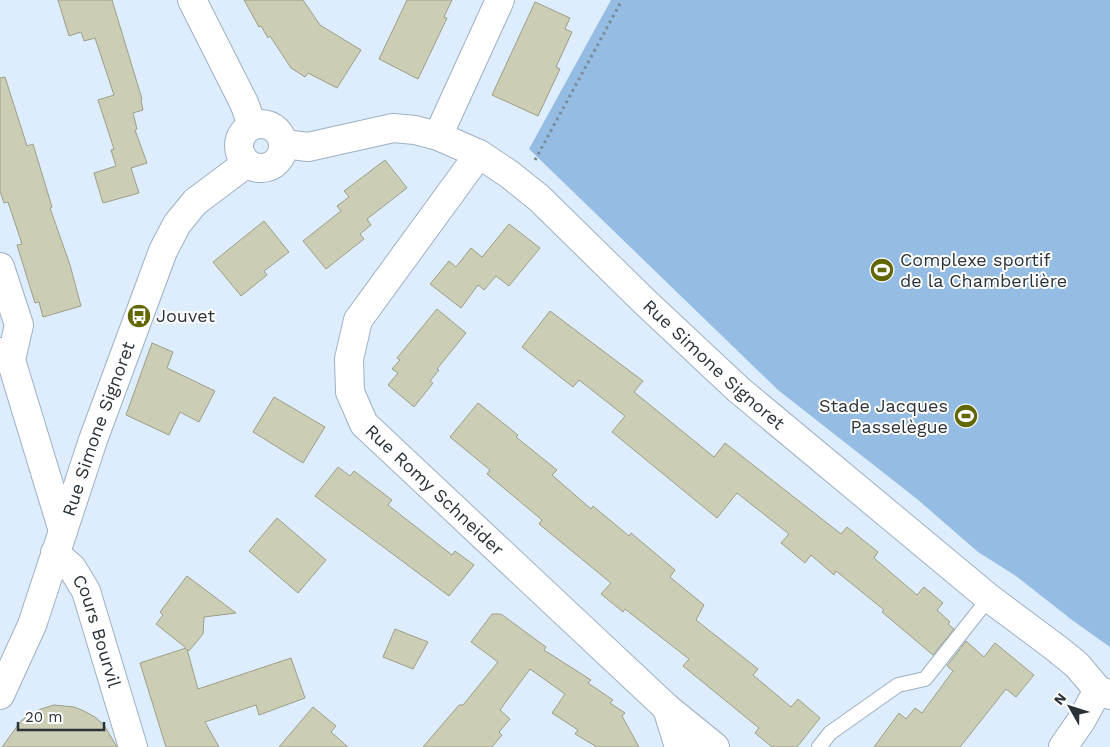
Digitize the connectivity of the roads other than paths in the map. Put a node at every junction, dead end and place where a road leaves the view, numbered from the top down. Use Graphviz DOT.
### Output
graph roads {
  1 [pos="192,0"];
  2 [pos="500,0"];
  3 [pos="252,125"];
  4 [pos="438,136"];
  5 [pos="284,144"];
  6 [pos="479,154"];
  7 [pos="246,163"];
  8 [pos="0,267"];
  9 [pos="6,356"];
  10 [pos="59,542"];
  11 [pos="989,598"];
  12 [pos="1104,693"];
  13 [pos="0,695"];
  14 [pos="667,708"];
  15 [pos="133,747"];
  16 [pos="679,747"];
  17 [pos="716,747"];
  18 [pos="819,747"];
  19 [pos="1063,747"];
  1 -- 3 [label="street"];
  2 -- 4 [label="street"];
  3 -- 5 [label="street"];
  3 -- 7 [label="street"];
  4 -- 5 [label="street, Rue Simone Signoret"];
  4 -- 6 [label="street, Rue Simone Signoret"];
  5 -- 7 [label="street"];
  6 -- 11 [label="street, Rue Simone Signoret"];
  6 -- 14 [label="street, Rue Romy Schneider"];
  7 -- 10 [label="street, Rue Simone Signoret"];
  8 -- 9 [label="street"];
  9 -- 10 [label="street"];
  10 -- 13 [label="street, Rue Simone Signoret"];
  10 -- 15 [label="street, Cours Bourvil"];
  11 -- 12 [label="street, Rue Simone Signoret"];
  11 -- 18 [label="lane"];
  12 -- 19 [label="street"];
  14 -- 16 [label="street, Rue Romy Schneider"];
  14 -- 17 [label="street, Rue Romy Schneider"];
}
